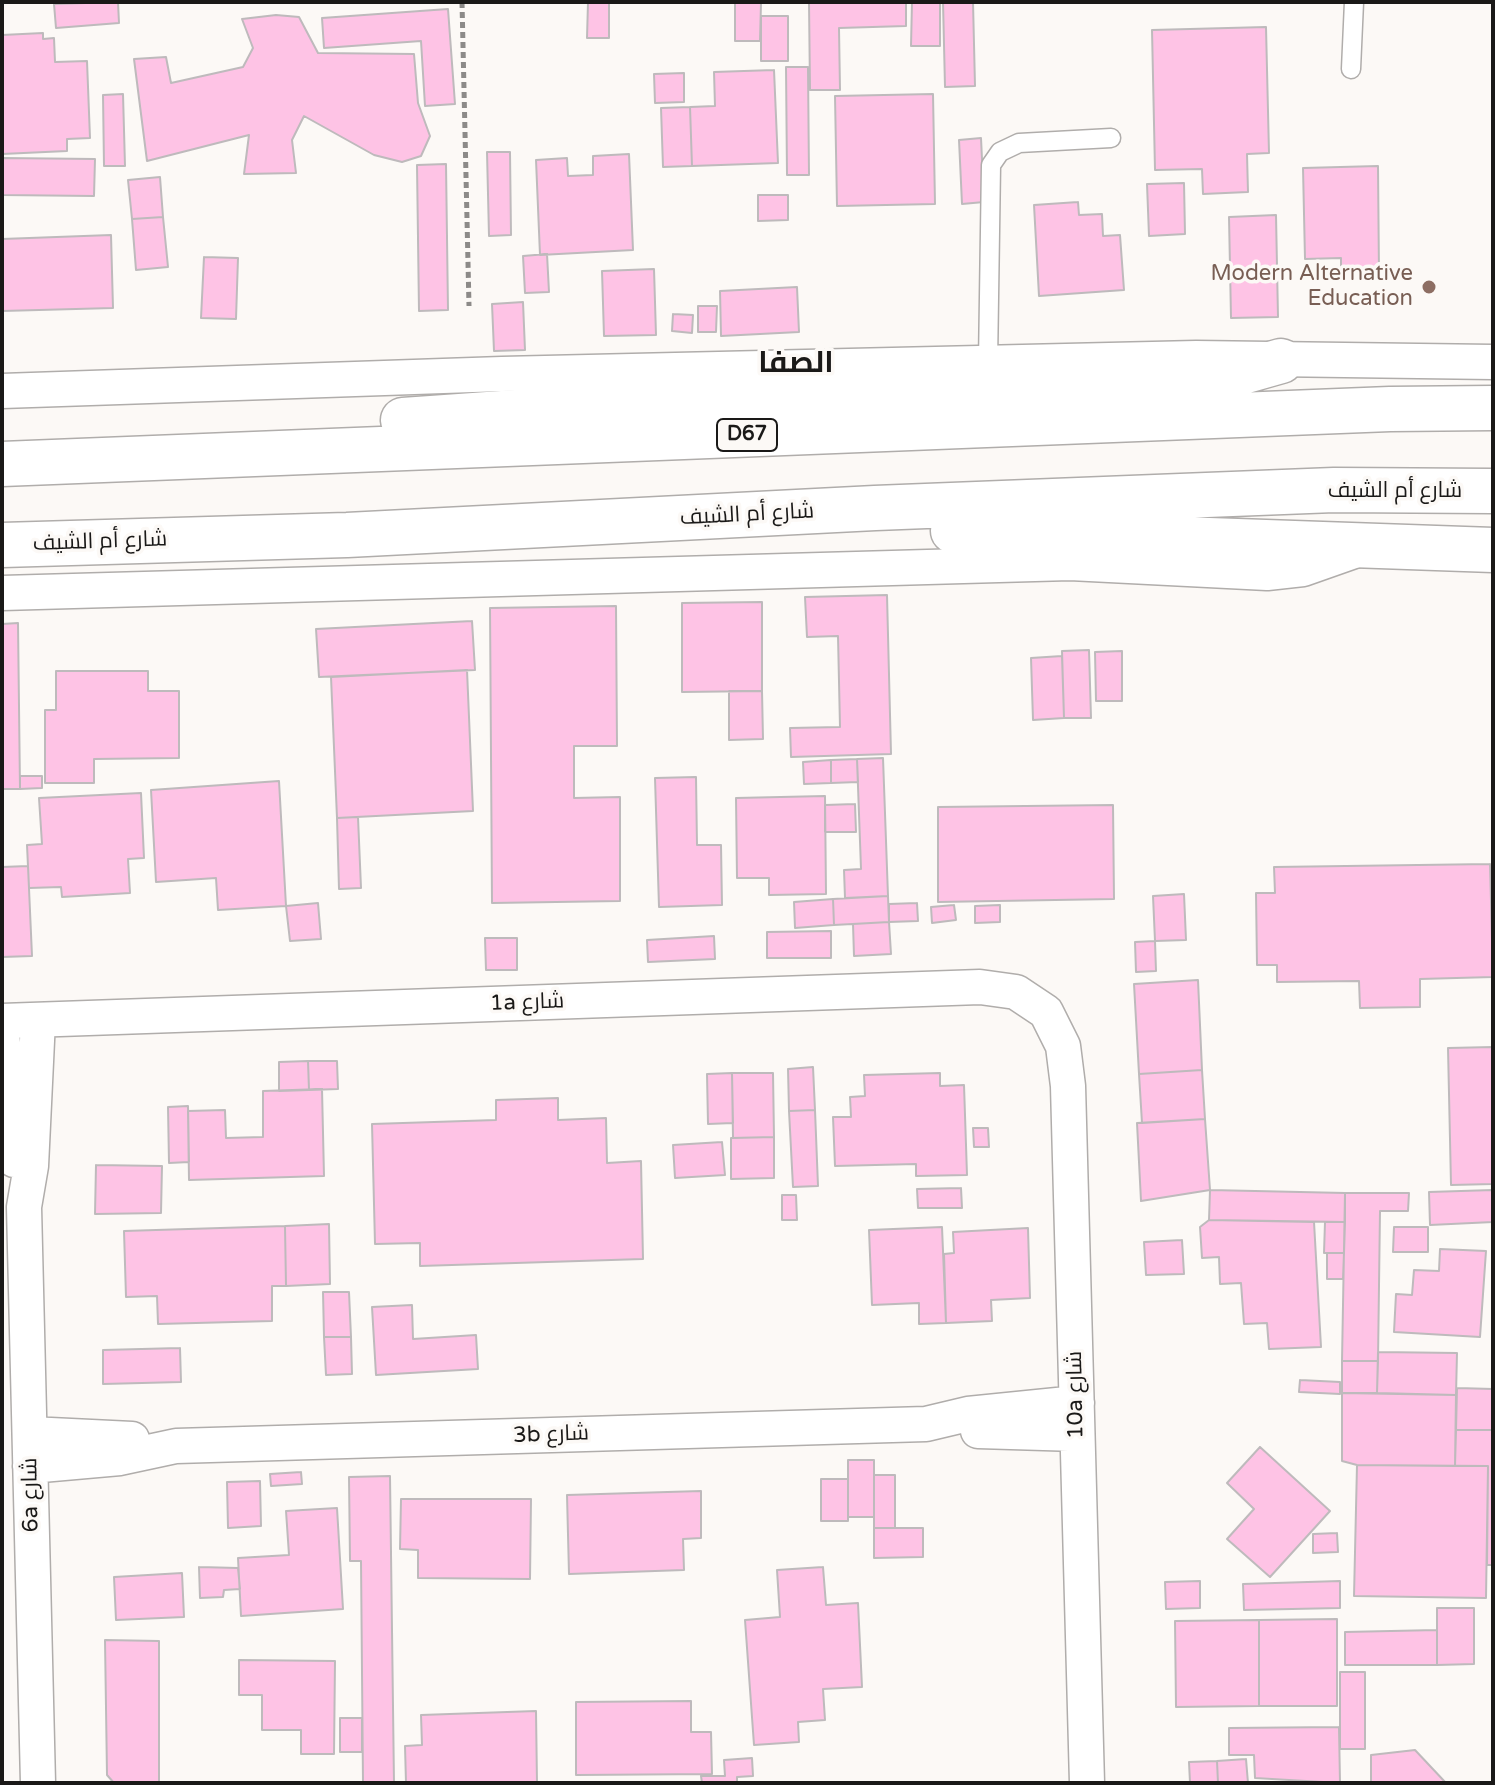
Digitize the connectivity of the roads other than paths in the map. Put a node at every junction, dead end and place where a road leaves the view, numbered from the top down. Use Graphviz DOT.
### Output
graph roads {
  1 [pos="1354,2"];
  2 [pos="1351,69"];
  3 [pos="1111,138"];
  4 [pos="1281,361"];
  5 [pos="1493,362"];
  6 [pos="988,363"];
  7 [pos="2,391"];
  8 [pos="1493,408"];
  9 [pos="178,458"];
  10 [pos="2,464"];
  11 [pos="1493,491"];
  12 [pos="875,508"];
  13 [pos="1370,544"];
  14 [pos="2,545"];
  15 [pos="1493,550"];
  16 [pos="2,593"];
  17 [pos="1046,1012"];
  18 [pos="38,1020"];
  19 [pos="2,1021"];
  20 [pos="2,1033"];
  21 [pos="24,1207"];
  22 [pos="1077,1418"];
  23 [pos="30,1450"];
  24 [pos="38,1783"];
  25 [pos="1087,1783"];
  1 -- 2 [label="lane"];
  3 -- 6 [label="lane"];
  4 -- 5 [label="street"];
  4 -- 6 [label="street"];
  4 -- 9 [label="main road"];
  6 -- 7 [label="street"];
  8 -- 9 [label="main road, D67"];
  9 -- 10 [label="main road, D67"];
  11 -- 12 [label="main road, شارع أم الشيف"];
  12 -- 13 [label="main road"];
  12 -- 14 [label="main road, شارع أم الشيف"];
  13 -- 15 [label="main road"];
  13 -- 16 [label="street"];
  17 -- 18 [label="street, 1a شارع"];
  17 -- 22 [label="street, 10a شارع"];
  18 -- 19 [label="street, 1a شارع"];
  18 -- 21 [label="street, 6a شارع"];
  20 -- 21 [label="street, 6a شارع"];
  21 -- 23 [label="street, 6a شارع"];
  22 -- 23 [label="street, 3b شارع"];
  22 -- 25 [label="street, 10a شارع"];
  23 -- 24 [label="street, 6a شارع"];
}
